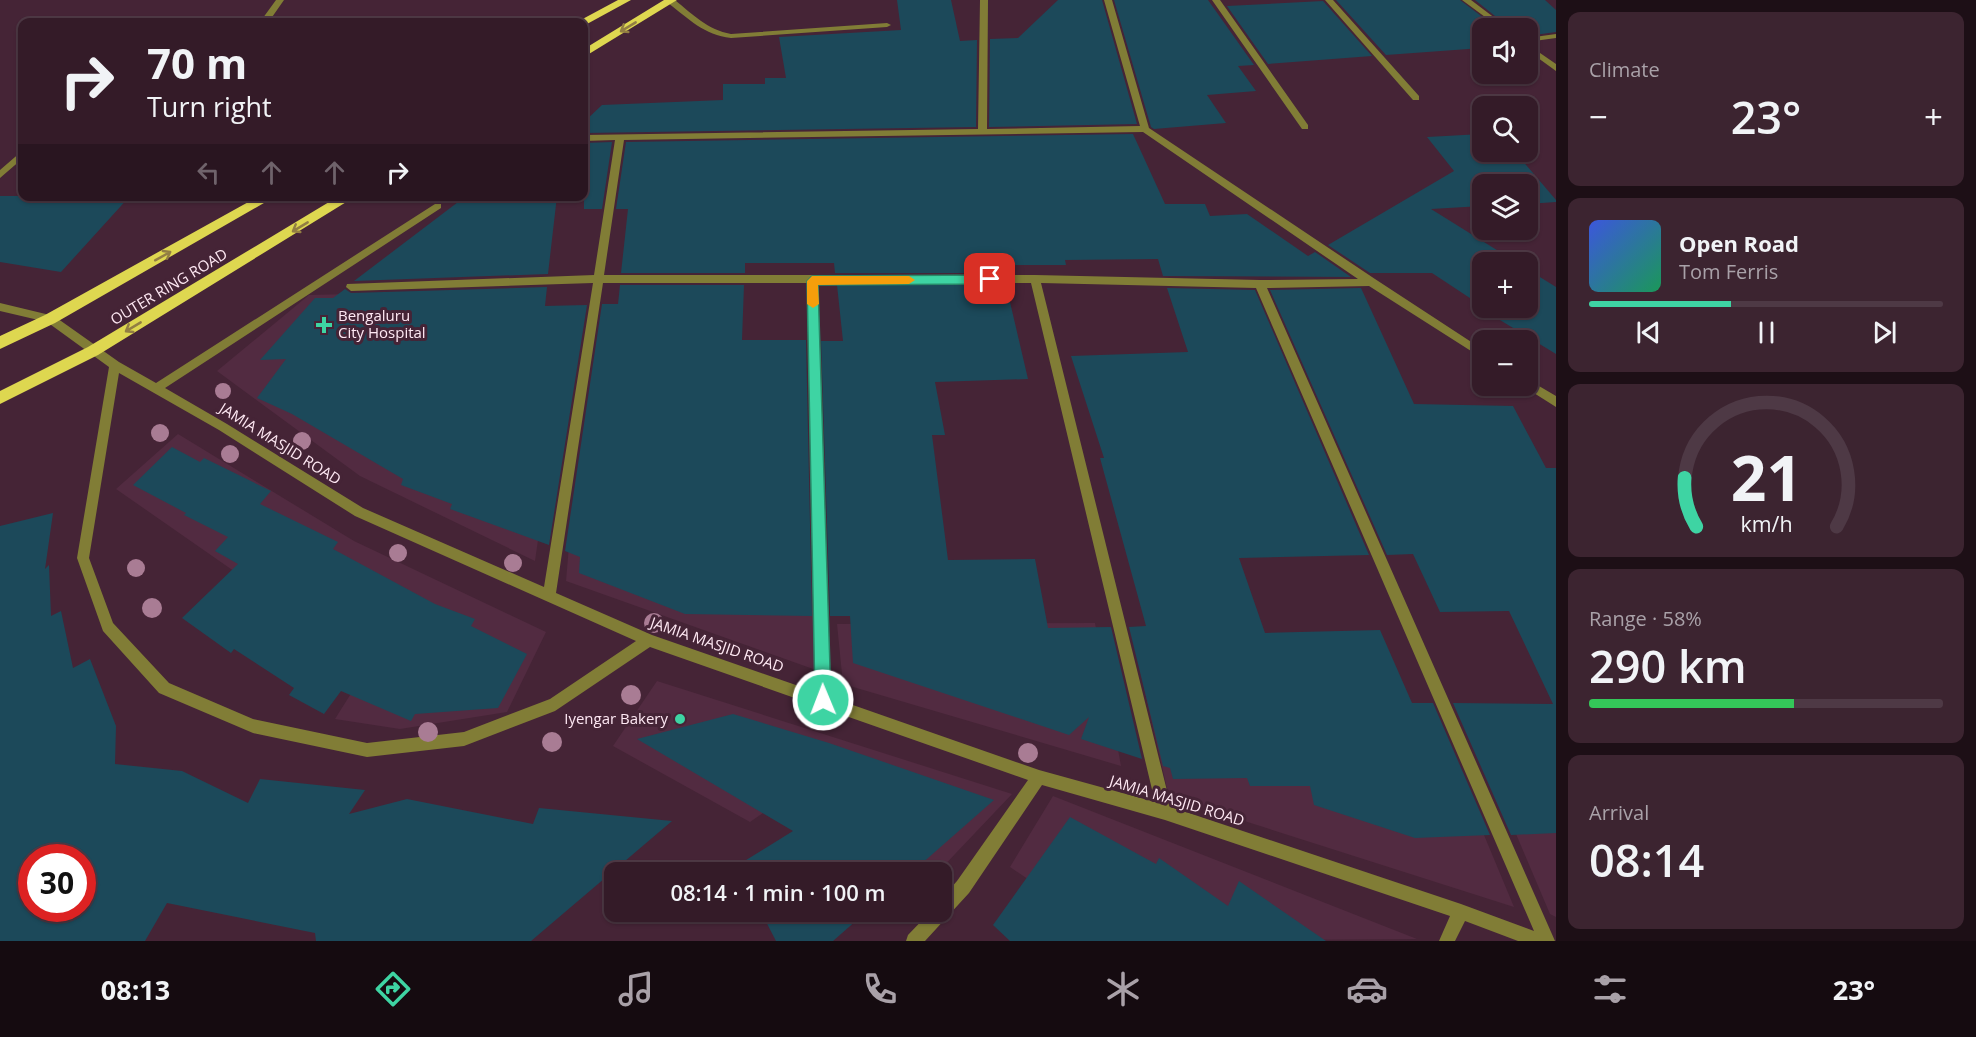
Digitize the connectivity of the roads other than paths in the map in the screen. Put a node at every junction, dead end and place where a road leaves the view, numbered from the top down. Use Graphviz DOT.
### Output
graph roads {
  1 [pos="280,0"];
  2 [pos="626,0"];
  3 [pos="672,0"];
  4 [pos="984,0"];
  5 [pos="1108,0"];
  6 [pos="1216,0"];
  7 [pos="1329,0"];
  8 [pos="1466,0"];
  9 [pos="267,18"];
  10 [pos="1490,18"];
  11 [pos="588,19"];
  12 [pos="887,25"];
  13 [pos="1556,36"];
  14 [pos="1538,38"];
  15 [pos="588,52"];
  16 [pos="1538,54"];
  17 [pos="1556,68"];
  18 [pos="1416,98"];
  19 [pos="1305,127"];
  20 [pos="1145,129"];
  21 [pos="982,133"];
  22 [pos="588,138"];
  23 [pos="620,139"];
  24 [pos="18,158"];
  25 [pos="0,175"];
  26 [pos="261,201"];
  27 [pos="342,201"];
  28 [pos="438,206"];
  29 [pos="597,279"];
  30 [pos="1035,279"];
  31 [pos="812,281"];
  32 [pos="1371,282"];
  33 [pos="1260,284"];
  34 [pos="351,287"];
  35 [pos="0,307"];
  36 [pos="50,319"];
  37 [pos="0,343"];
  38 [pos="1472,348"];
  39 [pos="93,351"];
  40 [pos="115,365"];
  41 [pos="156,388"];
  42 [pos="1538,390"];
  43 [pos="0,398"];
  44 [pos="1556,402"];
  45 [pos="549,597"];
  46 [pos="649,639"];
  47 [pos="823,700"];
  48 [pos="1040,777"];
  49 [pos="1165,812"];
  50 [pos="952,899"];
  51 [pos="1461,912"];
  52 [pos="931,922"];
  53 [pos="914,941"];
  54 [pos="1447,941"];
  55 [pos="1539,941"];
  56 [pos="1547,941"];
  1 -- 9 [label="street"];
  2 -- 11 [label="highway"];
  3 -- 12 [label="street"];
  3 -- 15 [label="highway, one-way"];
  4 -- 21 [label="street"];
  5 -- 20 [label="street"];
  6 -- 19 [label="street"];
  7 -- 18 [label="street"];
  8 -- 10 [label="street"];
  13 -- 14 [label="street"];
  16 -- 17 [label="street"];
  20 -- 21 [label="street"];
  20 -- 32 [label="street"];
  21 -- 23 [label="street"];
  22 -- 23 [label="street"];
  23 -- 29 [label="street"];
  24 -- 25 [label="street"];
  36 -- 26 [label="highway, OUTER RING ROAD, one-way"];
  27 -- 39 [label="highway, OUTER RING ROAD, one-way"];
  28 -- 41 [label="street"];
  29 -- 31 [label="street"];
  29 -- 34 [label="street"];
  29 -- 45 [label="street"];
  30 -- 31 [label="street"];
  30 -- 33 [label="street"];
  30 -- 49 [label="street"];
  31 -- 47 [label="street"];
  32 -- 33 [label="street"];
  32 -- 38 [label="street"];
  33 -- 56 [label="street"];
  35 -- 36 [label="street"];
  36 -- 37 [label="highway, OUTER RING ROAD"];
  36 -- 39 [label="street, JAMIA MASJID ROAD"];
  39 -- 40 [label="street, JAMIA MASJID ROAD"];
  39 -- 43 [label="highway, OUTER RING ROAD"];
  40 -- 41 [label="street, JAMIA MASJID ROAD"];
  40 -- 46 [label="street"];
  41 -- 45 [label="street, JAMIA MASJID ROAD"];
  42 -- 44 [label="street"];
  45 -- 46 [label="street, JAMIA MASJID ROAD"];
  46 -- 47 [label="street, JAMIA MASJID ROAD"];
  47 -- 48 [label="street, JAMIA MASJID ROAD"];
  48 -- 49 [label="street, JAMIA MASJID ROAD"];
  48 -- 50 [label="street"];
  49 -- 51 [label="street, JAMIA MASJID ROAD"];
  51 -- 54 [label="street"];
  51 -- 55 [label="street, JAMIA MASJID ROAD"];
  52 -- 53 [label="street"];
}
